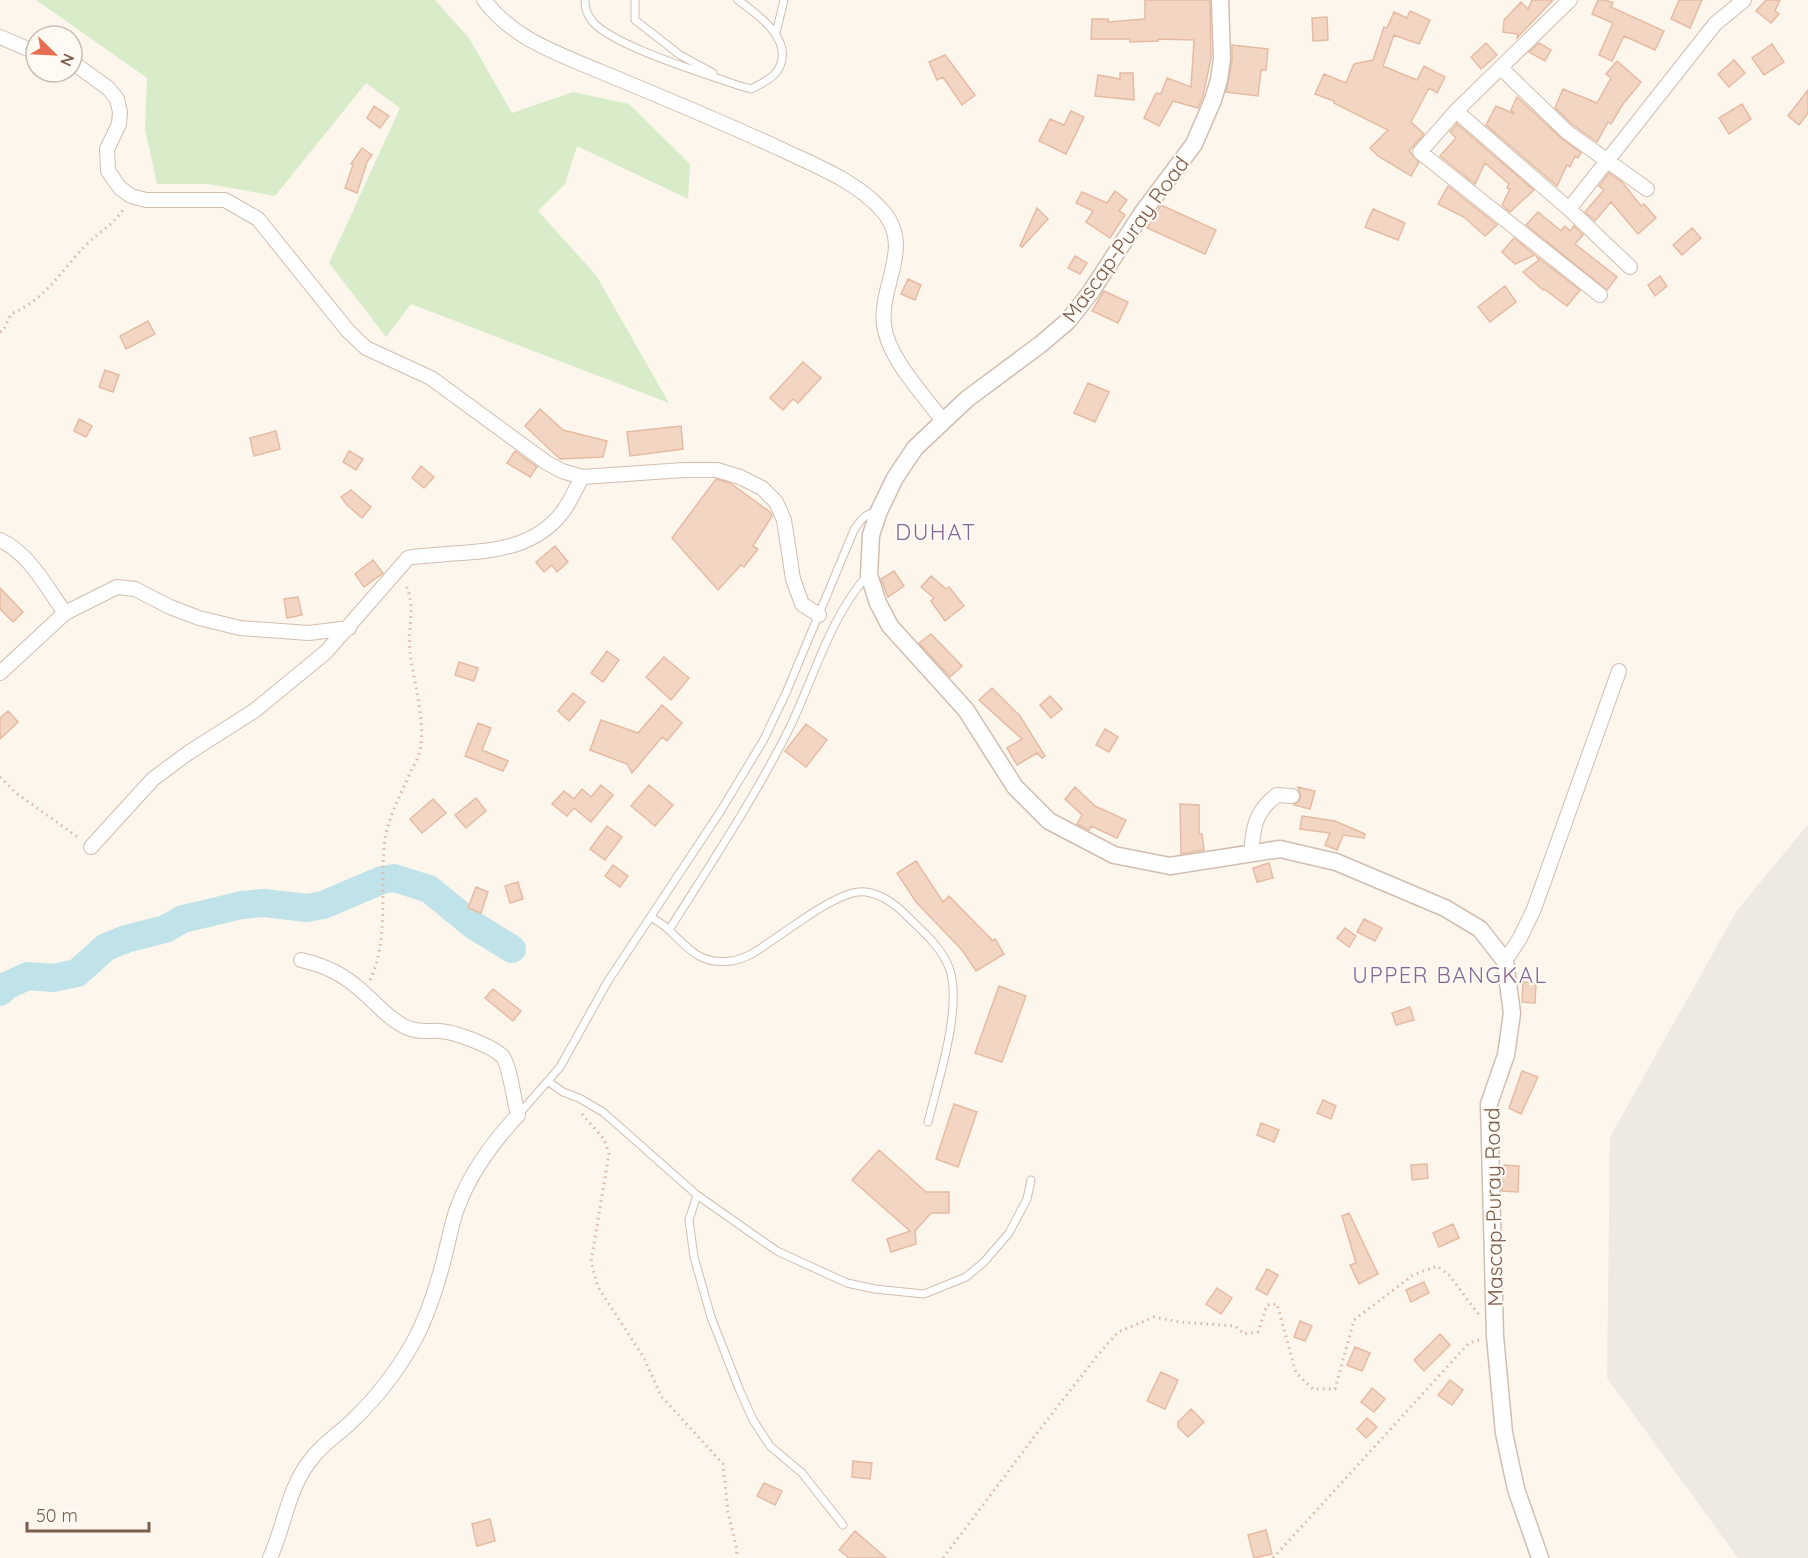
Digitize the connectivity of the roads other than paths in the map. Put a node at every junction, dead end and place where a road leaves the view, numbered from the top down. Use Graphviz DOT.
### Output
graph roads {
  1 [pos="484,0"];
  2 [pos="585,0"];
  3 [pos="635,0"];
  4 [pos="738,0"];
  5 [pos="784,0"];
  6 [pos="1220,0"];
  7 [pos="1570,0"];
  8 [pos="1744,0"];
  9 [pos="776,33"];
  10 [pos="0,38"];
  11 [pos="24,47"];
  12 [pos="1501,68"];
  13 [pos="84,71"];
  14 [pos="737,85"];
  15 [pos="1456,111"];
  16 [pos="1607,159"];
  17 [pos="1647,189"];
  18 [pos="1569,209"];
  19 [pos="1630,267"];
  20 [pos="1600,295"];
  21 [pos="943,421"];
  22 [pos="582,477"];
  23 [pos="879,511"];
  24 [pos="0,540"];
  25 [pos="868,575"];
  26 [pos="65,613"];
  27 [pos="819,615"];
  28 [pos="349,628"];
  29 [pos="1619,671"];
  30 [pos="0,673"];
  31 [pos="1292,796"];
  32 [pos="91,847"];
  33 [pos="1251,854"];
  34 [pos="651,917"];
  35 [pos="669,930"];
  36 [pos="301,960"];
  37 [pos="1506,961"];
  38 [pos="549,1082"];
  39 [pos="518,1115"];
  40 [pos="928,1122"];
  41 [pos="1031,1180"];
  42 [pos="697,1195"];
  43 [pos="843,1525"];
  44 [pos="270,1558"];
  45 [pos="1539,1558"];
  1 -- 21 [label="street"];
  2 -- 14 [label="lane"];
  3 -- 14 [label="lane"];
  4 -- 9 [label="lane"];
  5 -- 9 [label="lane"];
  6 -- 21 [label="street, Mascap-Puray Road"];
  7 -- 12 [label="street"];
  8 -- 16 [label="street"];
  9 -- 14 [label="lane"];
  10 -- 11 [label="street"];
  12 -- 15 [label="street"];
  12 -- 16 [label="street"];
  13 -- 22 [label="street"];
  15 -- 18 [label="street"];
  15 -- 20 [label="street"];
  16 -- 17 [label="street"];
  16 -- 18 [label="street"];
  18 -- 19 [label="street"];
  21 -- 23 [label="street, Mascap-Puray Road"];
  22 -- 27 [label="street"];
  22 -- 28 [label="street"];
  23 -- 25 [label="street, Mascap-Puray Road"];
  23 -- 27 [label="lane"];
  24 -- 26 [label="street"];
  25 -- 33 [label="street, Mascap-Puray Road"];
  25 -- 35 [label="lane"];
  26 -- 28 [label="street"];
  26 -- 30 [label="street"];
  27 -- 34 [label="lane"];
  28 -- 32 [label="street"];
  29 -- 37 [label="street"];
  31 -- 33 [label="street"];
  33 -- 37 [label="street, Mascap-Puray Road"];
  34 -- 35 [label="lane"];
  34 -- 38 [label="lane"];
  35 -- 40 [label="lane"];
  36 -- 39 [label="street"];
  37 -- 45 [label="street, Mascap-Puray Road"];
  38 -- 39 [label="lane"];
  38 -- 42 [label="lane"];
  39 -- 44 [label="street"];
  41 -- 42 [label="lane"];
  42 -- 43 [label="lane"];
}
